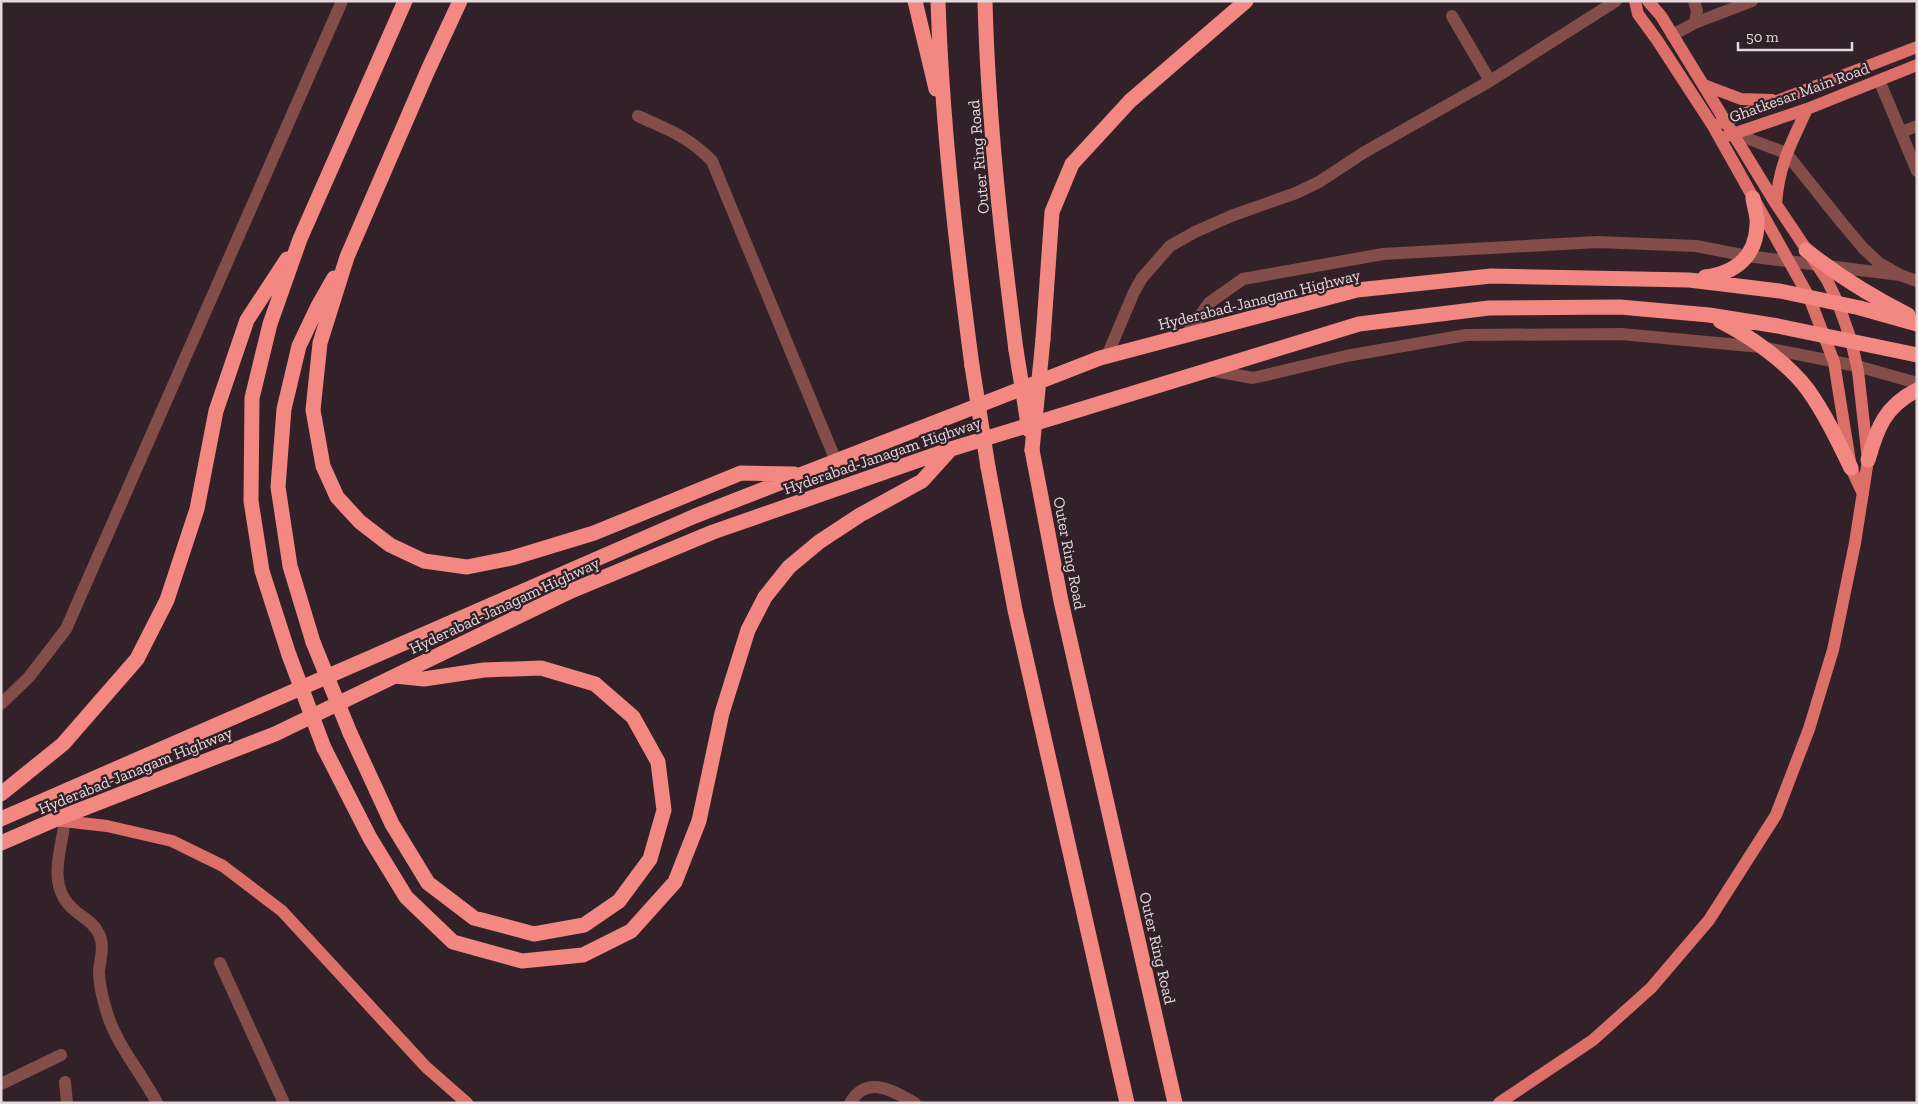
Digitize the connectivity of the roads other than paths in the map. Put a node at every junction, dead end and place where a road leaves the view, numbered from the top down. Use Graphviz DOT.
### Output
graph roads {
  1 [pos="342,1"];
  2 [pos="405,1"];
  3 [pos="460,1"];
  4 [pos="914,1"];
  5 [pos="938,1"];
  6 [pos="985,1"];
  7 [pos="1246,1"];
  8 [pos="1616,1"];
  9 [pos="1635,1"];
  10 [pos="1648,1"];
  11 [pos="1694,1"];
  12 [pos="1752,1"];
  13 [pos="1452,16"];
  14 [pos="1695,23"];
  15 [pos="1672,34"];
  16 [pos="1917,47"];
  17 [pos="1917,65"];
  18 [pos="1879,80"];
  19 [pos="1490,81"];
  20 [pos="1704,85"];
  21 [pos="1780,100"];
  22 [pos="1808,109"];
  23 [pos="638,116"];
  24 [pos="1726,121"];
  25 [pos="945,126"];
  26 [pos="1713,126"];
  27 [pos="1917,126"];
  28 [pos="1901,132"];
  29 [pos="1733,134"];
  30 [pos="1720,139"];
  31 [pos="1786,153"];
  32 [pos="1917,171"];
  33 [pos="1753,198"];
  34 [pos="1776,204"];
  35 [pos="300,239"];
  36 [pos="1806,250"];
  37 [pos="1747,256"];
  38 [pos="347,257"];
  39 [pos="1788,261"];
  40 [pos="1821,265"];
  41 [pos="1900,275"];
  42 [pos="1689,280"];
  43 [pos="1917,281"];
  44 [pos="1809,297"];
  45 [pos="1838,303"];
  46 [pos="1709,315"];
  47 [pos="1917,319"];
  48 [pos="1917,324"];
  49 [pos="1823,334"];
  50 [pos="1185,336"];
  51 [pos="1851,340"];
  52 [pos="1761,347"];
  53 [pos="1917,355"];
  54 [pos="1107,356"];
  55 [pos="1834,362"];
  56 [pos="1857,366"];
  57 [pos="1208,370"];
  58 [pos="1917,383"];
  59 [pos="1917,390"];
  60 [pos="951,449"];
  61 [pos="1032,450"];
  62 [pos="1868,460"];
  63 [pos="836,461"];
  64 [pos="1851,468"];
  65 [pos="803,474"];
  66 [pos="1863,494"];
  67 [pos="394,676"];
  68 [pos="1,704"];
  69 [pos="1,794"];
  70 [pos="1,820"];
  71 [pos="60,821"];
  72 [pos="1,843"];
  73 [pos="220,963"];
  74 [pos="61,1055"];
  75 [pos="65,1082"];
  76 [pos="1,1084"];
  77 [pos="153,1102"];
  78 [pos="67,1103"];
  79 [pos="284,1103"];
  80 [pos="467,1103"];
  81 [pos="850,1103"];
  82 [pos="915,1103"];
  83 [pos="1127,1103"];
  84 [pos="1175,1103"];
  85 [pos="1500,1103"];
  1 -- 68 [label="street"];
  2 -- 35 [label="highway"];
  3 -- 38 [label="highway"];
  4 -- 25 [label="highway"];
  5 -- 25 [label="highway, Outer Ring Road"];
  6 -- 61 [label="highway, Outer Ring Road, bridge"];
  7 -- 61 [label="highway, bridge"];
  8 -- 19 [label="street"];
  9 -- 26 [label="main road"];
  10 -- 15 [label="main road"];
  11 -- 14 [label="street"];
  12 -- 14 [label="street"];
  13 -- 19 [label="street"];
  14 -- 15 [label="street"];
  15 -- 20 [label="main road"];
  16 -- 21 [label="main road, Ghatkesar Main Road"];
  17 -- 18 [label="main road, Ghatkesar Main Road"];
  18 -- 22 [label="main road, Ghatkesar Main Road"];
  18 -- 28 [label="street"];
  19 -- 54 [label="street"];
  20 -- 21 [label="main road"];
  20 -- 24 [label="main road"];
  21 -- 24 [label="main road, Ghatkesar Main Road"];
  22 -- 29 [label="main road, Ghatkesar Main Road"];
  22 -- 31 [label="main road"];
  23 -- 63 [label="street"];
  24 -- 26 [label="main road, Ghatkesar Main Road"];
  24 -- 29 [label="main road"];
  25 -- 83 [label="highway, Outer Ring Road, bridge"];
  26 -- 30 [label="main road"];
  27 -- 28 [label="street"];
  28 -- 32 [label="street"];
  29 -- 30 [label="main road, Ghatkesar Main Road"];
  29 -- 31 [label="street"];
  29 -- 34 [label="main road"];
  30 -- 33 [label="main road"];
  31 -- 34 [label="main road"];
  31 -- 41 [label="street"];
  33 -- 37 [label="highway"];
  33 -- 39 [label="main road"];
  34 -- 36 [label="main road"];
  35 -- 60 [label="highway, bridge"];
  35 -- 69 [label="highway"];
  36 -- 40 [label="highway"];
  37 -- 39 [label="street"];
  37 -- 42 [label="highway"];
  37 -- 50 [label="street"];
  38 -- 65 [label="highway"];
  38 -- 67 [label="highway, bridge"];
  39 -- 40 [label="street"];
  39 -- 44 [label="main road"];
  40 -- 41 [label="street"];
  40 -- 45 [label="main road"];
  40 -- 47 [label="highway"];
  41 -- 43 [label="street"];
  42 -- 44 [label="highway, Hyderabad-Janagam Highway"];
  42 -- 50 [label="highway, Hyderabad-Janagam Highway"];
  44 -- 45 [label="highway, Hyderabad-Janagam Highway"];
  44 -- 49 [label="main road"];
  45 -- 48 [label="highway, Hyderabad-Janagam Highway"];
  45 -- 51 [label="main road"];
  46 -- 49 [label="highway, Hyderabad-Janagam Highway"];
  46 -- 52 [label="highway"];
  46 -- 57 [label="highway, Hyderabad-Janagam Highway"];
  49 -- 51 [label="highway, Hyderabad-Janagam Highway"];
  49 -- 55 [label="main road"];
  50 -- 54 [label="highway, Hyderabad-Janagam Highway"];
  51 -- 53 [label="highway, Hyderabad-Janagam Highway"];
  51 -- 56 [label="main road"];
  52 -- 55 [label="street"];
  52 -- 57 [label="street"];
  52 -- 64 [label="highway"];
  54 -- 63 [label="highway, Hyderabad-Janagam Highway"];
  55 -- 56 [label="street"];
  55 -- 64 [label="main road"];
  56 -- 58 [label="street"];
  56 -- 62 [label="main road"];
  57 -- 60 [label="highway, Hyderabad-Janagam Highway"];
  59 -- 62 [label="highway"];
  60 -- 67 [label="highway, Hyderabad-Janagam Highway"];
  61 -- 84 [label="highway, Outer Ring Road"];
  62 -- 66 [label="main road"];
  63 -- 65 [label="highway, Hyderabad-Janagam Highway"];
  64 -- 66 [label="main road"];
  65 -- 70 [label="highway, Hyderabad-Janagam Highway"];
  66 -- 85 [label="main road"];
  67 -- 71 [label="highway, Hyderabad-Janagam Highway"];
  71 -- 72 [label="highway, Hyderabad-Janagam Highway"];
  71 -- 77 [label="street"];
  71 -- 80 [label="main road"];
  73 -- 79 [label="street"];
  74 -- 76 [label="street"];
  75 -- 78 [label="street"];
  81 -- 82 [label="street"];
}
